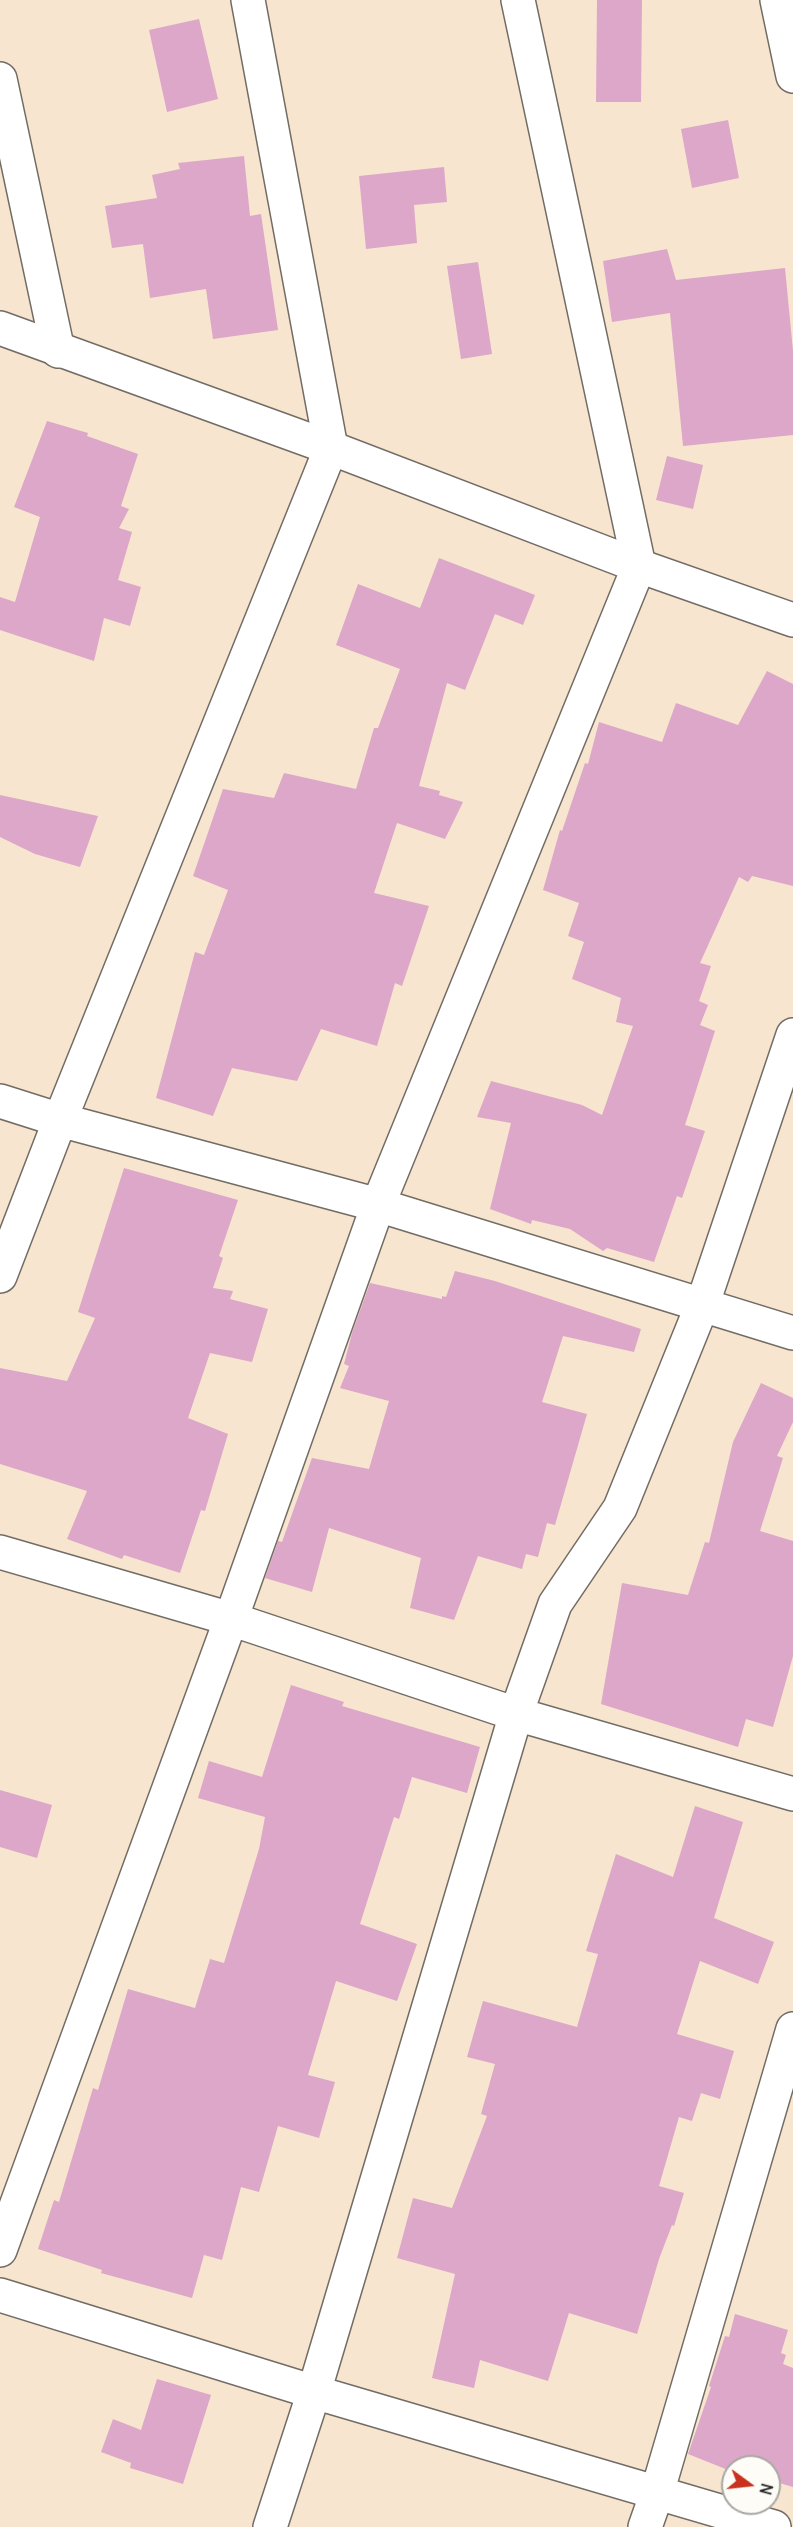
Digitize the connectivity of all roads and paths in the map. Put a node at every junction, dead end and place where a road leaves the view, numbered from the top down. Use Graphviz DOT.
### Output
graph roads {
  1 [pos="248,0"];
  2 [pos="518,0"];
  3 [pos="777,0"];
  4 [pos="793,76"];
  5 [pos="0,79"];
  6 [pos="1,330"];
  7 [pos="58,351"];
  8 [pos="331,448"];
  9 [pos="639,566"];
  10 [pos="793,620"];
  11 [pos="793,1035"];
  12 [pos="0,1101"];
  13 [pos="60,1120"];
  14 [pos="378,1205"];
  15 [pos="0,1276"];
  16 [pos="703,1303"];
  17 [pos="793,1333"];
  18 [pos="0,1552"];
  19 [pos="231,1619"];
  20 [pos="516,1714"];
  21 [pos="793,1794"];
  22 [pos="793,2029"];
  23 [pos="0,2250"];
  24 [pos="0,2295"];
  25 [pos="314,2392"];
  26 [pos="657,2493"];
  27 [pos="270,2527"];
  28 [pos="645,2527"];
  29 [pos="774,2527"];
  1 -- 8 [label="street"];
  2 -- 9 [label="street"];
  3 -- 4 [label="street"];
  5 -- 7 [label="street"];
  6 -- 7 [label="street"];
  7 -- 8 [label="street"];
  8 -- 9 [label="street"];
  8 -- 13 [label="street"];
  9 -- 10 [label="street"];
  9 -- 14 [label="street"];
  11 -- 16 [label="street"];
  12 -- 13 [label="street"];
  13 -- 14 [label="street"];
  13 -- 15 [label="street"];
  14 -- 16 [label="street"];
  14 -- 19 [label="street"];
  16 -- 17 [label="street"];
  16 -- 20 [label="street"];
  18 -- 19 [label="street"];
  19 -- 20 [label="street"];
  19 -- 23 [label="street"];
  20 -- 21 [label="street"];
  20 -- 25 [label="street"];
  22 -- 26 [label="street"];
  24 -- 25 [label="street"];
  25 -- 26 [label="street"];
  25 -- 27 [label="street"];
  26 -- 28 [label="street"];
  26 -- 29 [label="street"];
}
